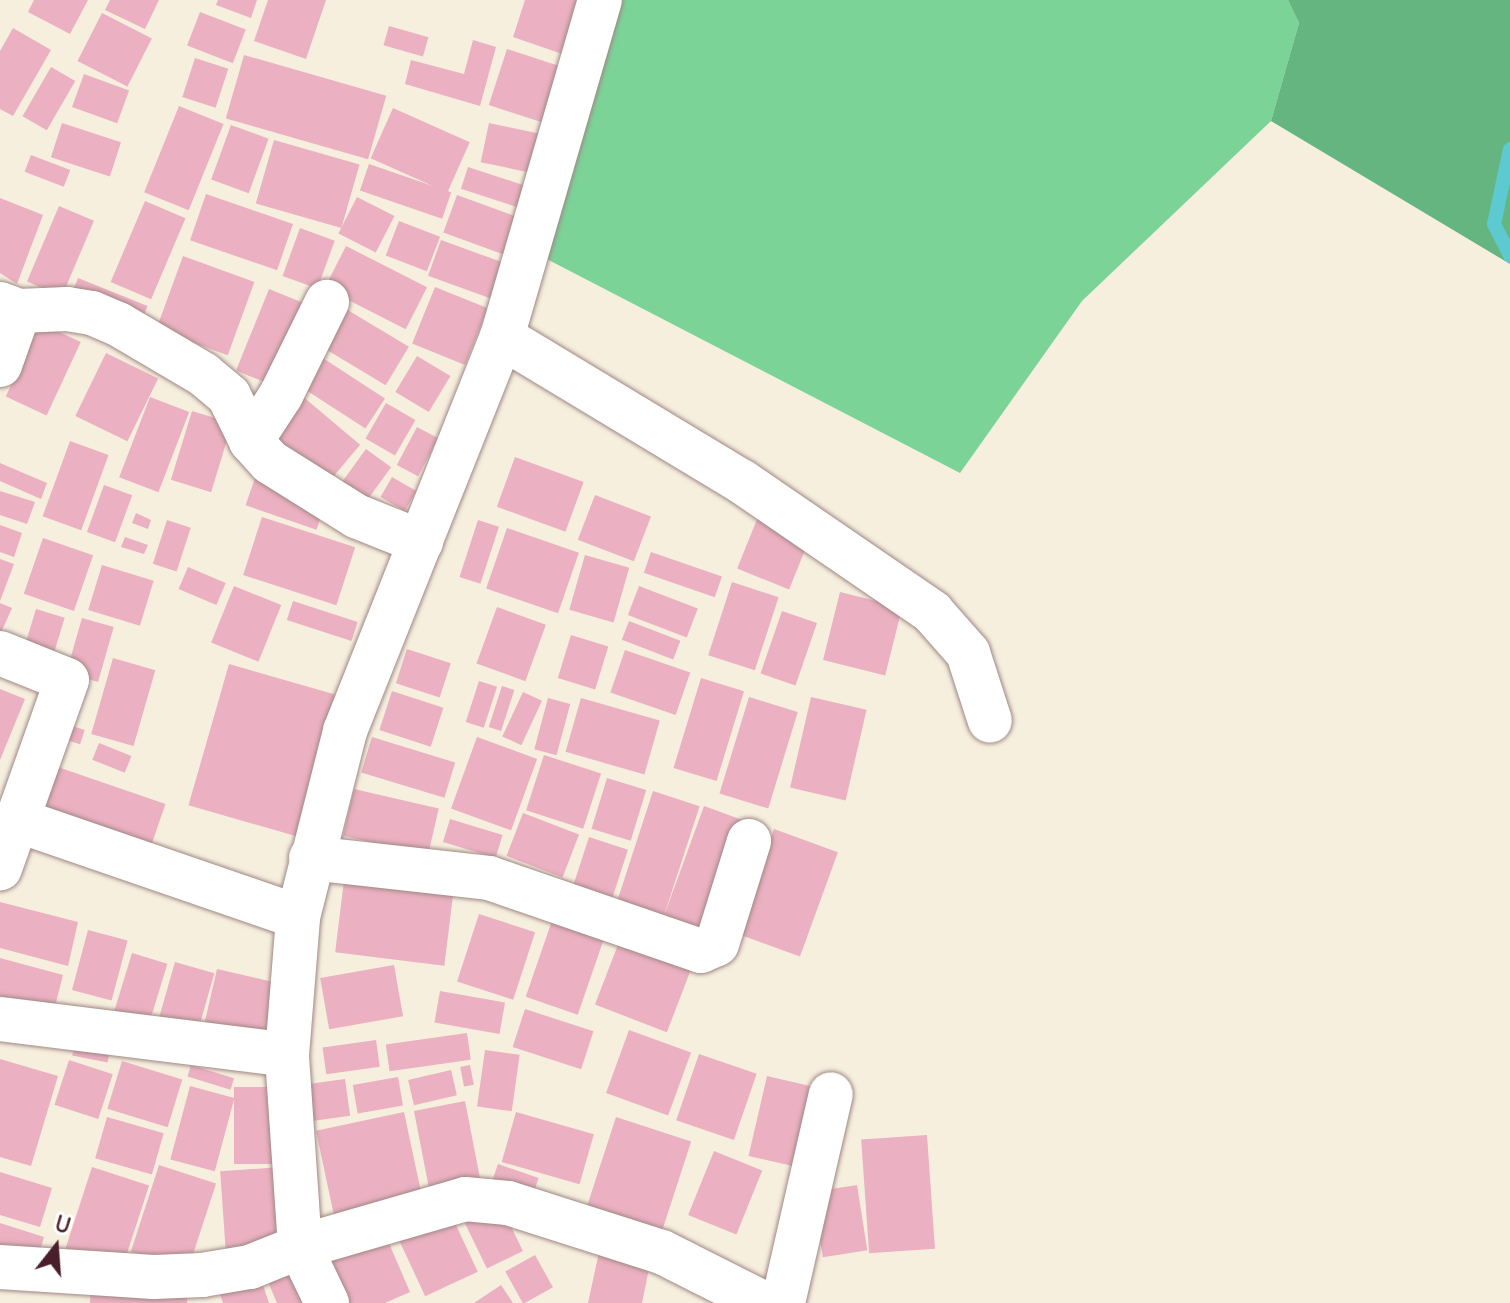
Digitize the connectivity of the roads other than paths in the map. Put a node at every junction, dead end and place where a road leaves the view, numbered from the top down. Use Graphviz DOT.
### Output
graph roads {
  1 [pos="600,0"];
  2 [pos="327,302"];
  3 [pos="10,307"];
  4 [pos="502,337"];
  5 [pos="0,365"];
  6 [pos="251,441"];
  7 [pos="421,542"];
  8 [pos="0,653"];
  9 [pos="990,721"];
  10 [pos="17,820"];
  11 [pos="749,841"];
  12 [pos="311,858"];
  13 [pos="0,868"];
  14 [pos="298,917"];
  15 [pos="0,1019"];
  16 [pos="287,1055"];
  17 [pos="831,1094"];
  18 [pos="300,1247"];
  19 [pos="0,1267"];
  20 [pos="327,1303"];
  21 [pos="763,1303"];
  22 [pos="783,1303"];
  1 -- 4 [label="street"];
  2 -- 6 [label="street"];
  3 -- 5 [label="street"];
  3 -- 6 [label="street"];
  4 -- 7 [label="street"];
  4 -- 9 [label="street"];
  6 -- 7 [label="street"];
  7 -- 12 [label="street"];
  8 -- 10 [label="street"];
  10 -- 13 [label="street"];
  10 -- 14 [label="street"];
  11 -- 12 [label="street"];
  12 -- 14 [label="street"];
  14 -- 16 [label="street"];
  15 -- 16 [label="street"];
  16 -- 18 [label="street"];
  17 -- 22 [label="street"];
  18 -- 19 [label="street"];
  18 -- 20 [label="street"];
  18 -- 21 [label="street"];
}
